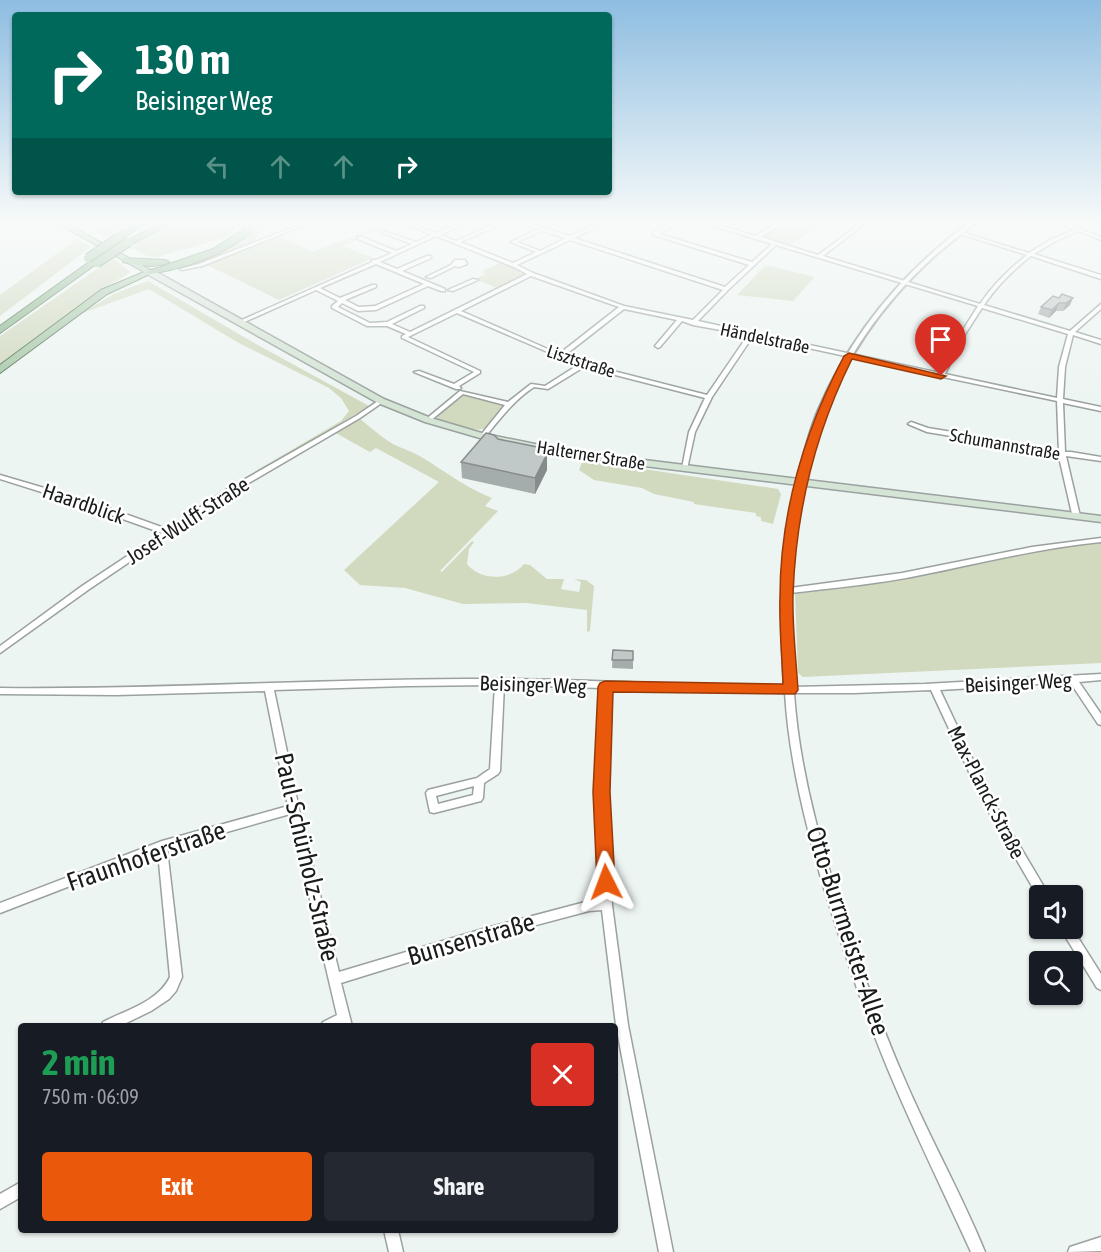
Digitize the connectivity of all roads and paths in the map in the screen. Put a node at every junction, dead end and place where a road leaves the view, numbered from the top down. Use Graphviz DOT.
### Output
graph roads {
  1 [pos="63,280"];
  2 [pos="68,280"];
  3 [pos="131,280"];
  4 [pos="165,280"];
  5 [pos="332,280"];
  6 [pos="419,280"];
  7 [pos="474,280"];
  8 [pos="518,280"];
  9 [pos="549,280"];
  10 [pos="700,280"];
  11 [pos="735,280"];
  12 [pos="904,280"];
  13 [pos="905,280"];
  14 [pos="1002,280"];
  15 [pos="427,284"];
  16 [pos="374,286"];
  17 [pos="315,288"];
  18 [pos="726,289"];
  19 [pos="341,301"];
  20 [pos="981,305"];
  21 [pos="422,307"];
  22 [pos="623,307"];
  23 [pos="358,309"];
  24 [pos="1100,309"];
  25 [pos="458,311"];
  26 [pos="347,314"];
  27 [pos="0,320"];
  28 [pos="680,320"];
  29 [pos="238,323"];
  30 [pos="693,323"];
  31 [pos="388,324"];
  32 [pos="0,330"];
  33 [pos="417,331"];
  34 [pos="1071,333"];
  35 [pos="751,335"];
  36 [pos="407,336"];
  37 [pos="416,342"];
  38 [pos="1101,342"];
  39 [pos="658,346"];
  40 [pos="560,356"];
  41 [pos="849,356"];
  42 [pos="584,364"];
  43 [pos="0,370"];
  44 [pos="417,372"];
  45 [pos="941,376"];
  46 [pos="455,386"];
  47 [pos="462,392"];
  48 [pos="709,398"];
  49 [pos="1060,400"];
  50 [pos="381,402"];
  51 [pos="508,404"];
  52 [pos="1101,409"];
  53 [pos="428,420"];
  54 [pos="911,424"];
  55 [pos="483,436"];
  56 [pos="1062,455"];
  57 [pos="1101,459"];
  58 [pos="685,468"];
  59 [pos="0,477"];
  60 [pos="800,483"];
  61 [pos="1076,516"];
  62 [pos="1101,519"];
  63 [pos="167,532"];
  64 [pos="1101,540"];
  65 [pos="786,591"];
  66 [pos="0,650"];
  67 [pos="1101,677"];
  68 [pos="1072,678"];
  69 [pos="500,682"];
  70 [pos="605,687"];
  71 [pos="934,687"];
  72 [pos="269,688"];
  73 [pos="790,690"];
  74 [pos="0,691"];
  75 [pos="1101,721"];
  76 [pos="479,781"];
  77 [pos="294,809"];
  78 [pos="162,846"];
  79 [pos="1037,885"];
  80 [pos="607,905"];
  81 [pos="0,908"];
  82 [pos="1072,939"];
  83 [pos="336,979"];
  84 [pos="1101,984"];
  85 [pos="345,1022"];
  86 [pos="113,1023"];
  87 [pos="18,1191"];
  88 [pos="0,1202"];
  89 [pos="392,1233"];
  90 [pos="1101,1244"];
  91 [pos="396,1252"];
  92 [pos="666,1252"];
  93 [pos="978,1252"];
  94 [pos="1075,1252"];
  1 -- 27 [label="highway"];
  2 -- 32 [label="highway"];
  3 -- 43 [label="main road"];
  4 -- 29 [label="main road, Halterner Straße"];
  5 -- 17 [label="street"];
  6 -- 15 [label="street"];
  7 -- 15 [label="street"];
  8 -- 25 [label="street"];
  9 -- 22 [label="street, Händelstraße"];
  10 -- 18 [label="street"];
  11 -- 18 [label="street"];
  12 -- 41 [label="street"];
  13 -- 20 [label="street"];
  14 -- 20 [label="street"];
  15 -- 23 [label="street"];
  16 -- 19 [label="street"];
  17 -- 19 [label="street"];
  17 -- 29 [label="street"];
  18 -- 30 [label="street"];
  19 -- 23 [label="street"];
  19 -- 26 [label="street"];
  20 -- 34 [label="street"];
  20 -- 45 [label="street"];
  21 -- 31 [label="street"];
  22 -- 28 [label="street, Händelstraße"];
  22 -- 40 [label="street"];
  23 -- 26 [label="street"];
  24 -- 34 [label="street"];
  25 -- 33 [label="street"];
  25 -- 40 [label="street, Lisztstraße"];
  26 -- 31 [label="street"];
  28 -- 30 [label="street, Händelstraße"];
  28 -- 39 [label="street"];
  29 -- 50 [label="main road, Halterner Straße"];
  30 -- 35 [label="street, Händelstraße"];
  31 -- 36 [label="street"];
  33 -- 36 [label="street"];
  33 -- 37 [label="street"];
  34 -- 38 [label="street"];
  34 -- 49 [label="street"];
  35 -- 41 [label="street, Händelstraße"];
  35 -- 48 [label="street"];
  36 -- 37 [label="street"];
  37 -- 46 [label="street"];
  40 -- 42 [label="street, Lisztstraße"];
  41 -- 45 [label="street, Händelstraße"];
  41 -- 60 [label="street"];
  42 -- 48 [label="street, Lisztstraße"];
  42 -- 51 [label="street"];
  44 -- 46 [label="street"];
  45 -- 49 [label="street, Händelstraße"];
  46 -- 47 [label="street"];
  47 -- 51 [label="street"];
  47 -- 53 [label="street"];
  48 -- 58 [label="street"];
  49 -- 52 [label="street, Händelstraße"];
  49 -- 56 [label="street"];
  50 -- 53 [label="main road, Halterner Straße"];
  50 -- 63 [label="street, Josef-Wulff-Straße"];
  51 -- 55 [label="street"];
  53 -- 55 [label="main road, Halterner Straße"];
  54 -- 56 [label="street, Schumannstraße"];
  55 -- 58 [label="main road, Halterner Straße"];
  56 -- 57 [label="street, Schumannstraße"];
  56 -- 61 [label="street"];
  58 -- 60 [label="main road, Halterner Straße"];
  59 -- 63 [label="street, Haardblick"];
  60 -- 61 [label="main road, Halterner Straße"];
  60 -- 65 [label="street, Otto-Burrmeister-Allee"];
  61 -- 62 [label="main road, Halterner Straße"];
  63 -- 66 [label="street, Josef-Wulff-Straße"];
  64 -- 65 [label="street"];
  65 -- 73 [label="street, Otto-Burrmeister-Allee"];
  67 -- 68 [label="street, Beisinger Weg"];
  68 -- 71 [label="street, Beisinger Weg"];
  68 -- 75 [label="street"];
  69 -- 70 [label="street, Beisinger Weg"];
  69 -- 72 [label="street, Beisinger Weg"];
  69 -- 76 [label="street"];
  70 -- 73 [label="street, Beisinger Weg"];
  70 -- 80 [label="street"];
  71 -- 73 [label="street, Beisinger Weg"];
  71 -- 79 [label="street, Max-Planck-Straße"];
  72 -- 74 [label="street, Beisinger Weg"];
  72 -- 77 [label="street, Paul-Schürholz-Straße"];
  73 -- 93 [label="street, Otto-Burrmeister-Allee"];
  76 -- 76 [label="street"];
  77 -- 78 [label="street, Fraunhoferstraße"];
  77 -- 83 [label="street, Paul-Schürholz-Straße"];
  78 -- 81 [label="street, Fraunhoferstraße"];
  78 -- 86 [label="street"];
  80 -- 83 [label="street, Bunsenstraße"];
  80 -- 92 [label="street"];
  82 -- 84 [label="street"];
  83 -- 85 [label="street, Paul-Schürholz-Straße"];
  87 -- 88 [label="street"];
  89 -- 91 [label="street"];
  90 -- 94 [label="street"];
}
